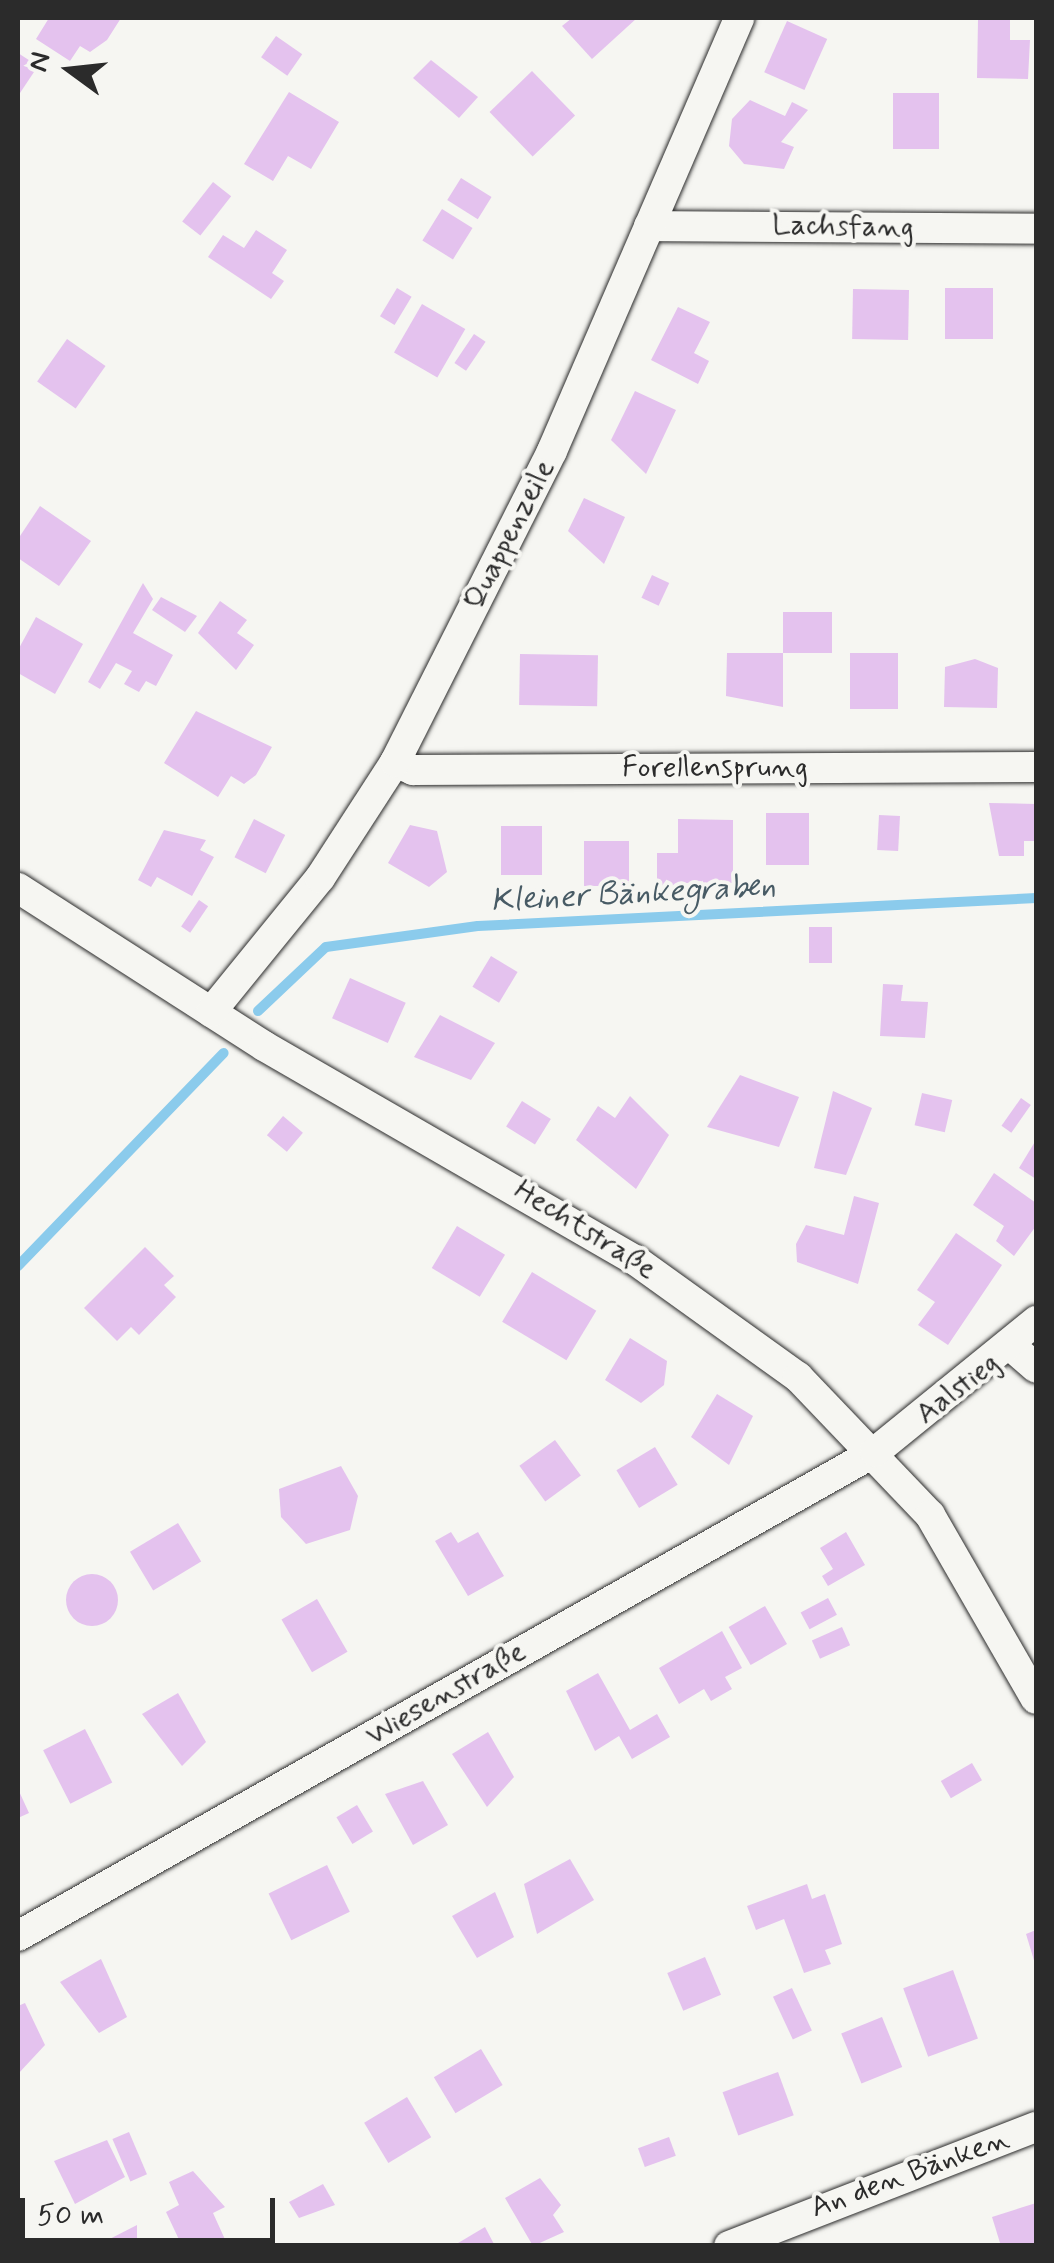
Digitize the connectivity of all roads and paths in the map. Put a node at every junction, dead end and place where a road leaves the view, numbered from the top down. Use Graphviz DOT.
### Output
graph roads {
  1 [pos="739,18"];
  2 [pos="650,226"];
  3 [pos="1036,229"];
  4 [pos="396,762"];
  5 [pos="1036,767"];
  6 [pos="18,888"];
  7 [pos="211,1012"];
  8 [pos="1036,1321"];
  9 [pos="1011,1346"];
  10 [pos="1036,1368"];
  11 [pos="875,1452"];
  12 [pos="1036,1699"];
  13 [pos="18,1936"];
  14 [pos="1036,2127"];
  15 [pos="729,2246"];
  1 -- 2 [label="street, Quappenzeile"];
  2 -- 3 [label="street, Lachsfang"];
  2 -- 4 [label="street, Quappenzeile"];
  4 -- 5 [label="street, Forellensprung"];
  4 -- 7 [label="street, Quappenzeile"];
  6 -- 7 [label="street, Hechtstraße"];
  7 -- 11 [label="street, Hechtstraße"];
  8 -- 9 [label="street, Aalstieg"];
  9 -- 10 [label="street"];
  9 -- 11 [label="street, Aalstieg"];
  11 -- 12 [label="street, Hechtstraße"];
  11 -- 13 [label="street, Wiesenstraße"];
  14 -- 15 [label="street, An den Bänken"];
}
